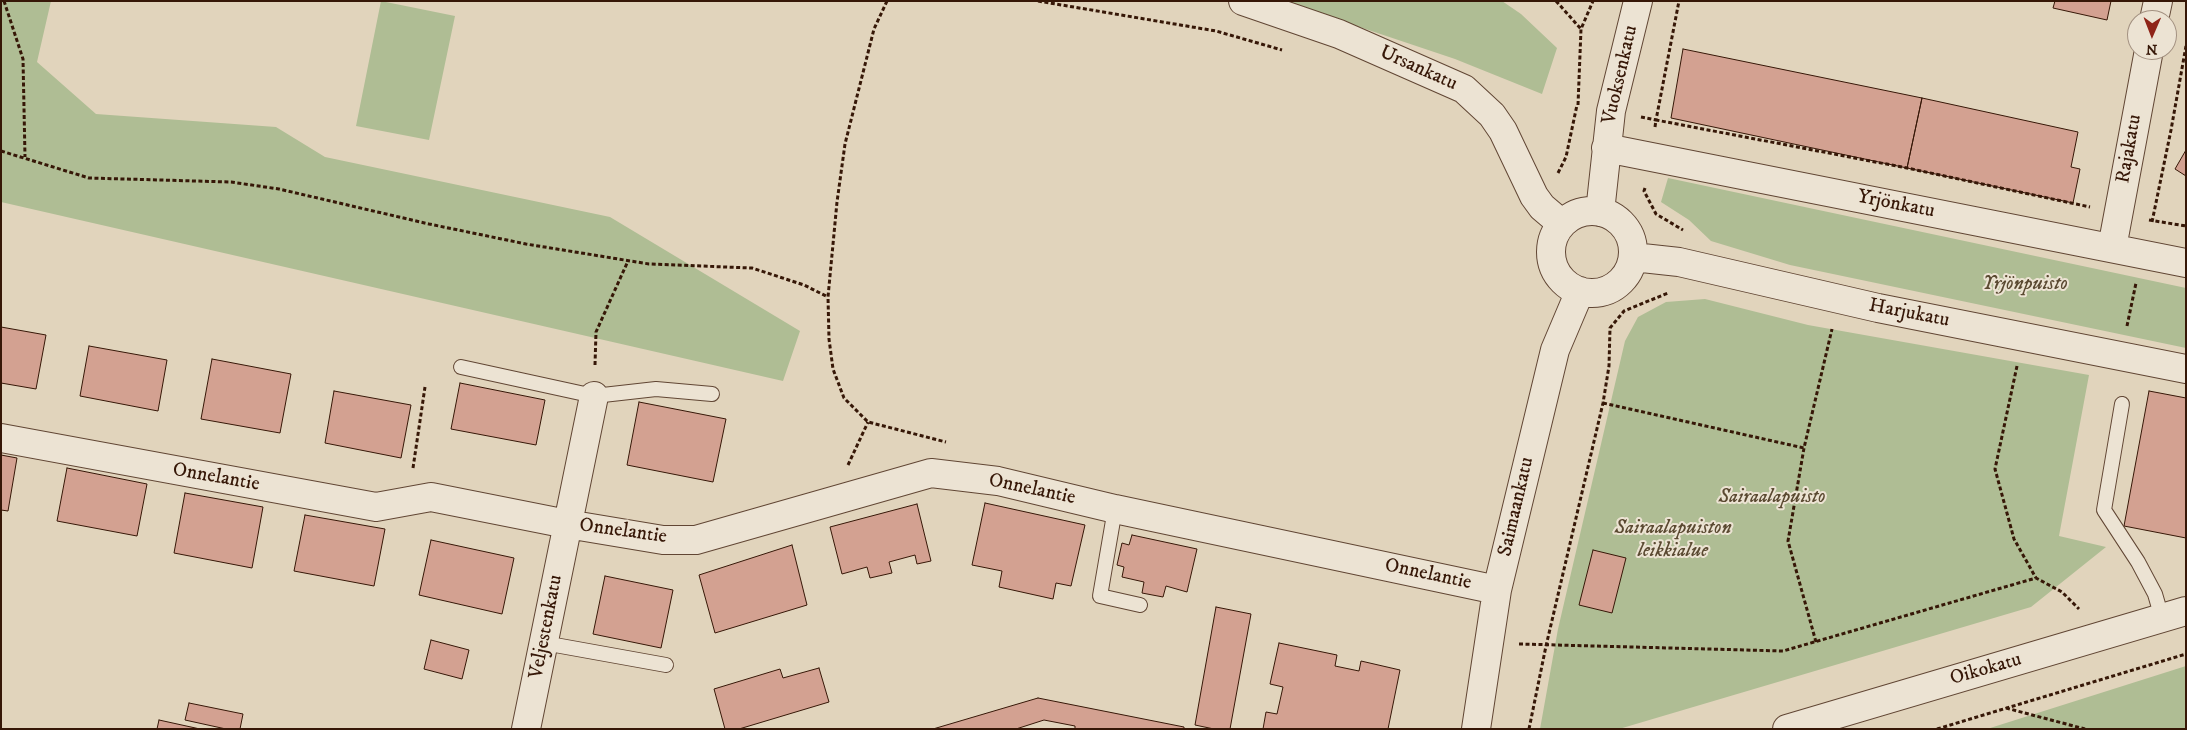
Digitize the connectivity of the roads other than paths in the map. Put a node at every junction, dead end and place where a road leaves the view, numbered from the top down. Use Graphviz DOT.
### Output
graph roads {
  1 [pos="1243,1"];
  2 [pos="1638,1"];
  3 [pos="2147,60"];
  4 [pos="1606,148"];
  5 [pos="1600,212"];
  6 [pos="1552,216"];
  7 [pos="2112,248"];
  8 [pos="1633,257"];
  9 [pos="2186,263"];
  10 [pos="1580,291"];
  11 [pos="461,367"];
  12 [pos="2186,369"];
  13 [pos="712,394"];
  14 [pos="594,396"];
  15 [pos="2122,404"];
  16 [pos="1,438"];
  17 [pos="1115,509"];
  18 [pos="567,524"];
  19 [pos="1497,590"];
  20 [pos="1140,605"];
  21 [pos="2174,615"];
  22 [pos="544,643"];
  23 [pos="666,665"];
  24 [pos="526,729"];
  25 [pos="1476,729"];
  26 [pos="1787,729"];
  1 -- 6 [label="street, Ursankatu"];
  2 -- 4 [label="street, Vuoksenkatu"];
  3 -- 7 [label="street, Rajakatu"];
  4 -- 5 [label="street"];
  4 -- 7 [label="street, Yrjönkatu"];
  5 -- 6 [label="street"];
  5 -- 8 [label="street"];
  6 -- 10 [label="street"];
  7 -- 9 [label="street, Yrjönkatu"];
  8 -- 10 [label="street"];
  8 -- 12 [label="street, Harjukatu"];
  10 -- 19 [label="street, Saimaankatu"];
  11 -- 14 [label="lane"];
  13 -- 14 [label="lane"];
  14 -- 18 [label="street, Veljestenkatu"];
  15 -- 21 [label="lane"];
  16 -- 18 [label="street, Onnelantie"];
  17 -- 18 [label="street, Onnelantie"];
  17 -- 19 [label="street, Onnelantie"];
  17 -- 20 [label="lane"];
  18 -- 22 [label="street, Veljestenkatu"];
  19 -- 25 [label="street, Saimaankatu"];
  21 -- 26 [label="street, Oikokatu"];
  22 -- 23 [label="lane"];
  22 -- 24 [label="street, Veljestenkatu"];
}
